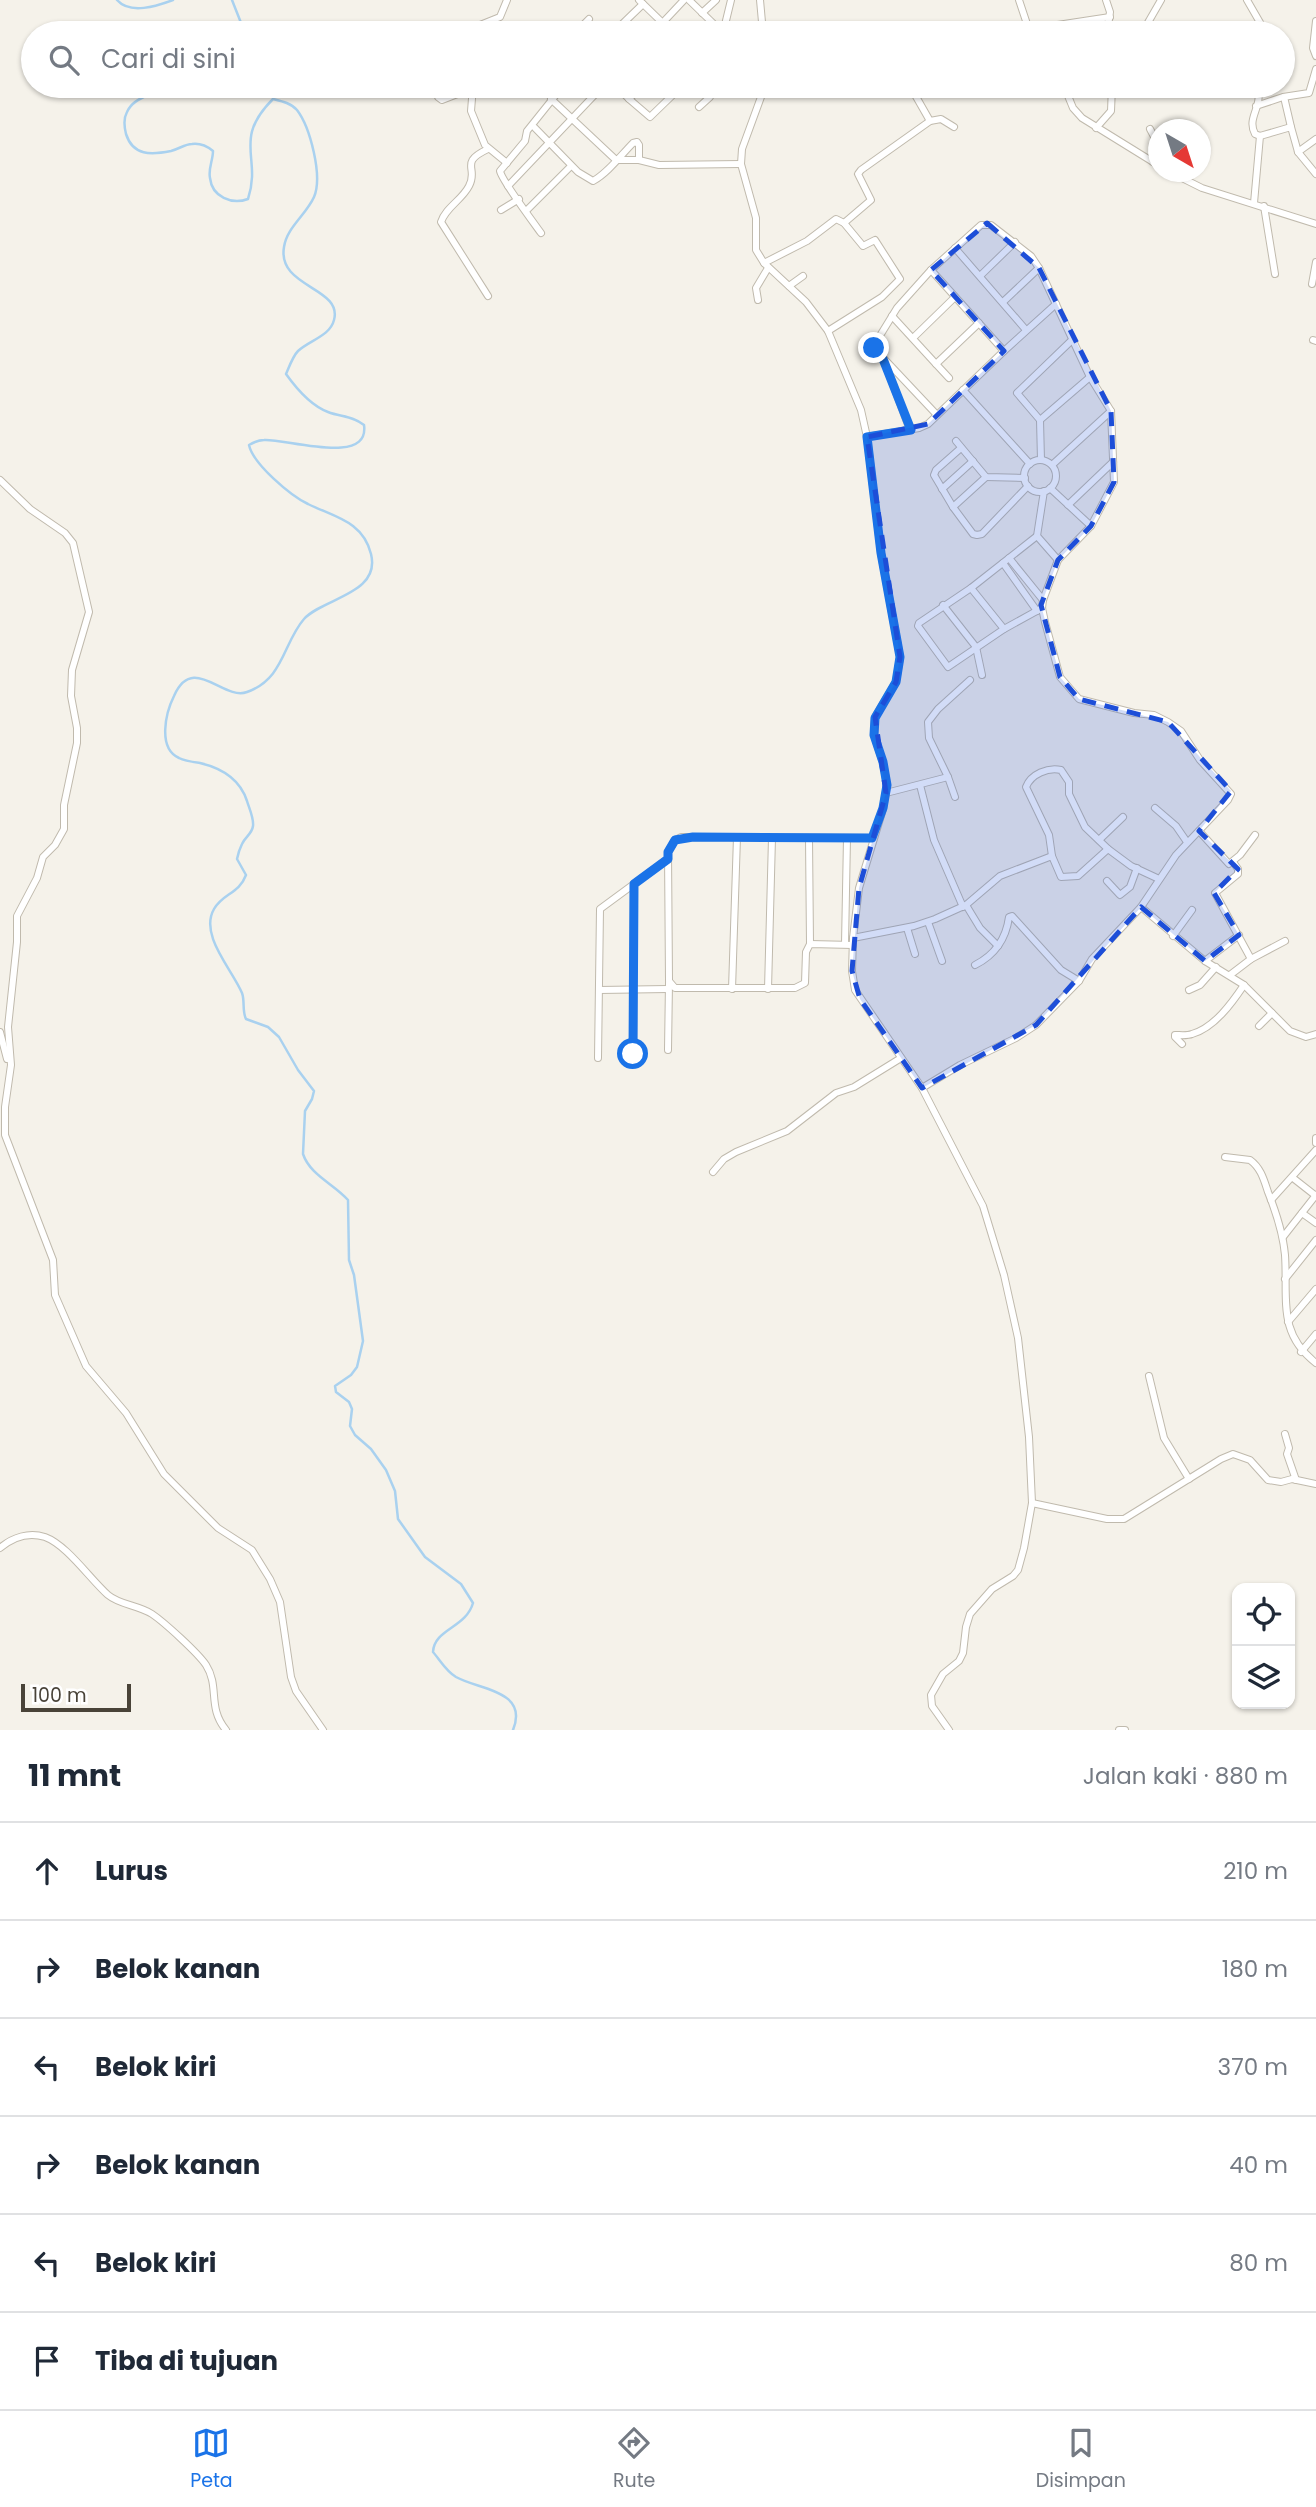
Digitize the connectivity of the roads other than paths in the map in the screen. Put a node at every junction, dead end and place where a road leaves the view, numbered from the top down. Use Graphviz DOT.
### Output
graph roads {
  1 [pos="507,0"];
  2 [pos="687,0"];
  3 [pos="716,0"];
  4 [pos="731,0"];
  5 [pos="760,0"];
  6 [pos="1019,0"];
  7 [pos="1106,0"];
  8 [pos="1161,0"];
  9 [pos="1247,0"];
  10 [pos="641,2"];
  11 [pos="702,13"];
  12 [pos="1110,18"];
  13 [pos="490,21"];
  14 [pos="624,21"];
  15 [pos="661,21"];
  16 [pos="665,21"];
  17 [pos="710,21"];
  18 [pos="726,21"];
  19 [pos="762,21"];
  20 [pos="1026,21"];
  21 [pos="1088,21"];
  22 [pos="1109,21"];
  23 [pos="1149,21"];
  24 [pos="1259,21"];
  25 [pos="1316,21"];
  26 [pos="1316,56"];
  27 [pos="1316,69"];
  28 [pos="1295,95"];
  29 [pos="472,98"];
  30 [pos="591,98"];
  31 [pos="670,98"];
  32 [pos="709,98"];
  33 [pos="761,98"];
  34 [pos="917,98"];
  35 [pos="1068,98"];
  36 [pos="1112,98"];
  37 [pos="1260,98"];
  38 [pos="1281,98"];
  39 [pos="1284,98"];
  40 [pos="629,99"];
  41 [pos="551,100"];
  42 [pos="1256,106"];
  43 [pos="699,107"];
  44 [pos="571,119"];
  45 [pos="930,121"];
  46 [pos="954,127"];
  47 [pos="1291,127"];
  48 [pos="535,128"];
  49 [pos="1097,128"];
  50 [pos="1260,136"];
  51 [pos="1316,139"];
  52 [pos="548,143"];
  53 [pos="488,149"];
  54 [pos="1298,152"];
  55 [pos="1148,159"];
  56 [pos="616,160"];
  57 [pos="639,160"];
  58 [pos="507,163"];
  59 [pos="741,164"];
  60 [pos="571,166"];
  61 [pos="1316,174"];
  62 [pos="1190,182"];
  63 [pos="508,186"];
  64 [pos="519,199"];
  65 [pos="1254,204"];
  66 [pos="1264,206"];
  67 [pos="501,210"];
  68 [pos="526,211"];
  69 [pos="844,223"];
  70 [pos="1316,224"];
  71 [pos="541,233"];
  72 [pos="1015,242"];
  73 [pos="955,248"];
  74 [pos="1316,262"];
  75 [pos="766,265"];
  76 [pos="1039,268"];
  77 [pos="931,270"];
  78 [pos="1275,274"];
  79 [pos="803,276"];
  80 [pos="980,276"];
  81 [pos="1312,285"];
  82 [pos="789,286"];
  83 [pos="488,296"];
  84 [pos="956,297"];
  85 [pos="758,300"];
  86 [pos="1003,302"];
  87 [pos="1056,304"];
  88 [pos="892,316"];
  89 [pos="979,323"];
  90 [pos="1026,330"];
  91 [pos="828,331"];
  92 [pos="913,338"];
  93 [pos="1071,341"];
  94 [pos="1004,351"];
  95 [pos="883,359"];
  96 [pos="936,364"];
  97 [pos="1090,377"];
  98 [pos="949,378"];
  99 [pos="963,390"];
  100 [pos="1111,411"];
  101 [pos="937,415"];
  102 [pos="1040,420"];
  103 [pos="911,430"];
  104 [pos="867,437"];
  105 [pos="956,441"];
  106 [pos="961,447"];
  107 [pos="1041,460"];
  108 [pos="973,461"];
  109 [pos="1114,462"];
  110 [pos="1030,464"];
  111 [pos="1052,465"];
  112 [pos="986,477"];
  113 [pos="1025,478"];
  114 [pos="0,480"];
  115 [pos="1028,486"];
  116 [pos="942,489"];
  117 [pos="1047,490"];
  118 [pos="1068,505"];
  119 [pos="953,507"];
  120 [pos="1091,526"];
  121 [pos="1037,536"];
  122 [pos="1058,560"];
  123 [pos="1006,561"];
  124 [pos="971,588"];
  125 [pos="943,605"];
  126 [pos="1041,606"];
  127 [pos="1004,629"];
  128 [pos="976,647"];
  129 [pos="982,675"];
  130 [pos="970,680"];
  131 [pos="948,776"];
  132 [pos="920,785"];
  133 [pos="886,793"];
  134 [pos="955,797"];
  135 [pos="1155,808"];
  136 [pos="1122,817"];
  137 [pos="1199,831"];
  138 [pos="1255,835"];
  139 [pos="737,837"];
  140 [pos="772,838"];
  141 [pos="809,838"];
  142 [pos="847,838"];
  143 [pos="872,838"];
  144 [pos="1099,840"];
  145 [pos="1187,842"];
  146 [pos="1108,849"];
  147 [pos="1052,856"];
  148 [pos="668,859"];
  149 [pos="1233,862"];
  150 [pos="1137,868"];
  151 [pos="1160,879"];
  152 [pos="1107,881"];
  153 [pos="634,884"];
  154 [pos="964,906"];
  155 [pos="1141,907"];
  156 [pos="1192,910"];
  157 [pos="928,922"];
  158 [pos="907,928"];
  159 [pos="1173,936"];
  160 [pos="1239,936"];
  161 [pos="1285,941"];
  162 [pos="850,943"];
  163 [pos="810,944"];
  164 [pos="998,946"];
  165 [pos="915,954"];
  166 [pos="1251,959"];
  167 [pos="942,961"];
  168 [pos="1205,961"];
  169 [pos="975,965"];
  170 [pos="1216,967"];
  171 [pos="1230,975"];
  172 [pos="668,981"];
  173 [pos="1079,981"];
  174 [pos="1244,985"];
  175 [pos="668,989"];
  176 [pos="732,989"];
  177 [pos="768,989"];
  178 [pos="599,990"];
  179 [pos="633,990"];
  180 [pos="1189,990"];
  181 [pos="1272,1013"];
  182 [pos="1259,1026"];
  183 [pos="0,1032"];
  184 [pos="1316,1034"];
  185 [pos="1182,1044"];
  186 [pos="667,1050"];
  187 [pos="633,1054"];
  188 [pos="598,1058"];
  189 [pos="901,1058"];
  190 [pos="10,1071"];
  191 [pos="922,1088"];
  192 [pos="1316,1150"];
  193 [pos="1224,1157"];
  194 [pos="713,1172"];
  195 [pos="1293,1178"];
  196 [pos="1316,1195"];
  197 [pos="1271,1200"];
  198 [pos="1302,1213"];
  199 [pos="1316,1223"];
  200 [pos="1283,1237"];
  201 [pos="1316,1240"];
  202 [pos="1284,1279"];
  203 [pos="1316,1289"];
  204 [pos="1288,1322"];
  205 [pos="1316,1334"];
  206 [pos="1301,1352"];
  207 [pos="1315,1364"];
  208 [pos="1149,1376"];
  209 [pos="1286,1434"];
  210 [pos="1189,1479"];
  211 [pos="1296,1480"];
  212 [pos="1316,1484"];
  213 [pos="1032,1503"];
  214 [pos="0,1548"];
  215 [pos="226,1730"];
  216 [pos="323,1730"];
  217 [pos="949,1730"];
  218 [pos="1119,1730"];
  219 [pos="1125,1730"];
  1 -- 13 [label="street"];
  2 -- 11 [label="street"];
  2 -- 16 [label="street"];
  3 -- 11 [label="street"];
  4 -- 18 [label="street"];
  5 -- 19 [label="street"];
  6 -- 20 [label="street"];
  7 -- 12 [label="street"];
  8 -- 23 [label="street"];
  9 -- 24 [label="street"];
  10 -- 14 [label="street"];
  10 -- 15 [label="street"];
  11 -- 17 [label="street"];
  12 -- 21 [label="street"];
  12 -- 22 [label="street"];
  25 -- 26 [label="street"];
  27 -- 28 [label="street"];
  29 -- 53 [label="street"];
  30 -- 44 [label="street"];
  31 -- 40 [label="street"];
  32 -- 43 [label="street"];
  33 -- 59 [label="street"];
  34 -- 45 [label="street"];
  35 -- 49 [label="street"];
  36 -- 49 [label="street"];
  37 -- 42 [label="street"];
  38 -- 42 [label="street"];
  39 -- 47 [label="street"];
  41 -- 44 [label="street"];
  41 -- 58 [label="street"];
  42 -- 50 [label="street"];
  44 -- 52 [label="street"];
  44 -- 56 [label="street"];
  45 -- 46 [label="street"];
  45 -- 69 [label="street"];
  47 -- 50 [label="street"];
  47 -- 54 [label="street"];
  48 -- 52 [label="street"];
  49 -- 55 [label="street"];
  50 -- 65 [label="street"];
  51 -- 54 [label="street"];
  52 -- 60 [label="street"];
  52 -- 63 [label="street"];
  53 -- 58 [label="street"];
  53 -- 83 [label="street"];
  54 -- 61 [label="street"];
  56 -- 57 [label="street"];
  56 -- 57 [label="street"];
  56 -- 60 [label="street"];
  57 -- 59 [label="street"];
  58 -- 63 [label="street"];
  59 -- 75 [label="street"];
  60 -- 68 [label="street"];
  62 -- 65 [label="street"];
  63 -- 64 [label="street"];
  64 -- 67 [label="street"];
  64 -- 68 [label="street"];
  65 -- 66 [label="street"];
  66 -- 70 [label="street"];
  66 -- 78 [label="street"];
  68 -- 71 [label="street"];
  69 -- 75 [label="street"];
  69 -- 91 [label="street"];
  72 -- 73 [label="street"];
  72 -- 76 [label="street"];
  72 -- 80 [label="street"];
  73 -- 77 [label="street"];
  73 -- 80 [label="street"];
  74 -- 81 [label="street"];
  75 -- 82 [label="street"];
  75 -- 85 [label="street"];
  76 -- 86 [label="street"];
  76 -- 87 [label="street"];
  77 -- 84 [label="street"];
  77 -- 88 [label="street"];
  79 -- 82 [label="street"];
  80 -- 86 [label="street"];
  82 -- 91 [label="street"];
  84 -- 89 [label="street"];
  84 -- 92 [label="street"];
  86 -- 90 [label="street"];
  87 -- 90 [label="street"];
  87 -- 93 [label="street"];
  88 -- 92 [label="street"];
  88 -- 95 [label="street"];
  89 -- 94 [label="street"];
  89 -- 96 [label="street"];
  90 -- 94 [label="street"];
  91 -- 104 [label="street"];
  92 -- 96 [label="street"];
  93 -- 97 [label="street"];
  93 -- 102 [label="street"];
  94 -- 99 [label="street"];
  95 -- 101 [label="street"];
  95 -- 103 [label="street"];
  96 -- 98 [label="street"];
  97 -- 100 [label="street"];
  97 -- 102 [label="street"];
  99 -- 101 [label="street"];
  99 -- 110 [label="street"];
  100 -- 109 [label="street"];
  100 -- 111 [label="street"];
  101 -- 103 [label="street"];
  102 -- 107 [label="street"];
  103 -- 104 [label="street"];
  104 -- 133 [label="street"];
  105 -- 106 [label="street"];
  106 -- 108 [label="street"];
  106 -- 116 [label="street"];
  107 -- 110 [label="street"];
  107 -- 111 [label="street"];
  108 -- 112 [label="street"];
  108 -- 116 [label="street"];
  109 -- 118 [label="street"];
  109 -- 120 [label="street"];
  110 -- 113 [label="street"];
  111 -- 117 [label="street"];
  112 -- 113 [label="street"];
  112 -- 119 [label="street"];
  113 -- 115 [label="street"];
  114 -- 190 [label="street"];
  115 -- 117 [label="street"];
  115 -- 119 [label="street"];
  116 -- 119 [label="street"];
  117 -- 118 [label="street"];
  117 -- 121 [label="street"];
  118 -- 120 [label="street"];
  120 -- 122 [label="street"];
  121 -- 122 [label="street"];
  121 -- 123 [label="street"];
  122 -- 126 [label="street"];
  123 -- 124 [label="street"];
  123 -- 126 [label="street"];
  123 -- 126 [label="street"];
  124 -- 125 [label="street"];
  124 -- 127 [label="street"];
  125 -- 128 [label="street"];
  125 -- 128 [label="street"];
  126 -- 127 [label="street"];
  126 -- 137 [label="street"];
  127 -- 128 [label="street"];
  128 -- 129 [label="street"];
  130 -- 131 [label="street"];
  131 -- 132 [label="street"];
  131 -- 134 [label="street"];
  132 -- 133 [label="street"];
  132 -- 154 [label="street"];
  133 -- 143 [label="street"];
  135 -- 145 [label="street"];
  136 -- 144 [label="street"];
  137 -- 145 [label="street"];
  137 -- 149 [label="street"];
  138 -- 149 [label="street"];
  139 -- 140 [label="street"];
  139 -- 148 [label="street"];
  139 -- 176 [label="street"];
  140 -- 141 [label="street"];
  140 -- 177 [label="street"];
  141 -- 142 [label="street"];
  141 -- 163 [label="street"];
  142 -- 143 [label="street"];
  142 -- 162 [label="street"];
  143 -- 162 [label="street"];
  144 -- 146 [label="street"];
  144 -- 147 [label="street"];
  145 -- 151 [label="street"];
  146 -- 147 [label="street"];
  146 -- 150 [label="street"];
  147 -- 154 [label="street"];
  148 -- 153 [label="street"];
  148 -- 172 [label="street"];
  149 -- 160 [label="street"];
  150 -- 151 [label="street"];
  150 -- 152 [label="street"];
  151 -- 155 [label="street"];
  153 -- 178 [label="street"];
  153 -- 179 [label="street"];
  154 -- 157 [label="street"];
  154 -- 164 [label="street"];
  155 -- 159 [label="street"];
  155 -- 173 [label="street"];
  156 -- 159 [label="street"];
  157 -- 158 [label="street"];
  157 -- 167 [label="street"];
  158 -- 162 [label="street"];
  158 -- 165 [label="street"];
  159 -- 168 [label="street"];
  160 -- 166 [label="street"];
  160 -- 168 [label="street"];
  161 -- 166 [label="street"];
  162 -- 163 [label="street"];
  162 -- 189 [label="street"];
  163 -- 177 [label="street"];
  164 -- 169 [label="street"];
  164 -- 173 [label="street"];
  166 -- 171 [label="street"];
  168 -- 170 [label="street"];
  170 -- 171 [label="street"];
  170 -- 180 [label="street"];
  171 -- 174 [label="street"];
  172 -- 175 [label="street"];
  172 -- 176 [label="street"];
  173 -- 191 [label="street"];
  174 -- 181 [label="street"];
  174 -- 185 [label="street"];
  175 -- 179 [label="street"];
  175 -- 186 [label="street"];
  176 -- 177 [label="street"];
  178 -- 179 [label="street"];
  178 -- 188 [label="street"];
  179 -- 187 [label="street"];
  181 -- 182 [label="street"];
  181 -- 184 [label="street"];
  183 -- 190 [label="street"];
  189 -- 191 [label="street"];
  189 -- 194 [label="street"];
  190 -- 216 [label="street"];
  191 -- 213 [label="street"];
  192 -- 195 [label="street"];
  193 -- 197 [label="street"];
  195 -- 196 [label="street"];
  195 -- 197 [label="street"];
  196 -- 198 [label="street"];
  197 -- 200 [label="street"];
  198 -- 199 [label="street"];
  198 -- 200 [label="street"];
  200 -- 202 [label="street"];
  201 -- 202 [label="street"];
  202 -- 204 [label="street"];
  203 -- 204 [label="street"];
  204 -- 206 [label="street"];
  205 -- 206 [label="street"];
  206 -- 207 [label="street"];
  208 -- 210 [label="street"];
  209 -- 211 [label="street"];
  210 -- 211 [label="street"];
  210 -- 213 [label="street"];
  211 -- 212 [label="street"];
  213 -- 217 [label="street"];
  214 -- 215 [label="street"];
  218 -- 219 [label="street"];
}
